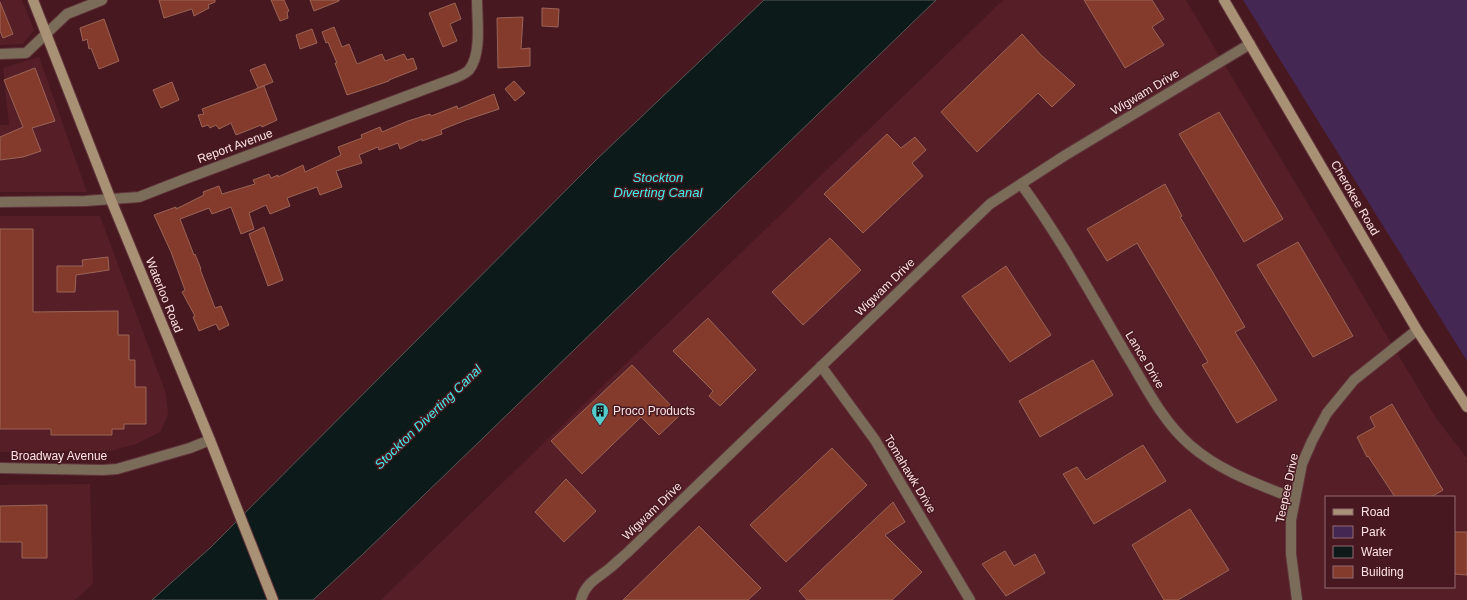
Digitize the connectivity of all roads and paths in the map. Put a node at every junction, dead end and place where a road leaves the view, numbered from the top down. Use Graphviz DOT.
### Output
graph roads {
  1 [pos="33,0"];
  2 [pos="102,0"];
  3 [pos="477,0"];
  4 [pos="1224,0"];
  5 [pos="46,34"];
  6 [pos="1250,44"];
  7 [pos="0,54"];
  8 [pos="1021,184"];
  9 [pos="111,200"];
  10 [pos="0,202"];
  11 [pos="1417,330"];
  12 [pos="821,366"];
  13 [pos="1467,407"];
  14 [pos="210,440"];
  15 [pos="0,468"];
  16 [pos="1295,499"];
  17 [pos="273,600"];
  18 [pos="581,600"];
  19 [pos="970,600"];
  20 [pos="1297,600"];
  1 -- 5 [label="main road, Waterloo Road"];
  2 -- 5 [label="street"];
  3 -- 9 [label="street, Report Avenue"];
  4 -- 6 [label="main road, Cherokee Road"];
  5 -- 7 [label="street"];
  5 -- 9 [label="main road, Waterloo Road"];
  6 -- 8 [label="street, Wigwam Drive"];
  6 -- 11 [label="main road, Cherokee Road"];
  8 -- 12 [label="street, Wigwam Drive"];
  8 -- 16 [label="street, Lance Drive"];
  9 -- 10 [label="street, Report Avenue"];
  9 -- 14 [label="main road, Waterloo Road"];
  11 -- 13 [label="main road, Cherokee Road"];
  11 -- 16 [label="street, Teepee Drive"];
  12 -- 18 [label="street, Wigwam Drive"];
  12 -- 19 [label="street, Tomahawk Drive"];
  14 -- 15 [label="street, Broadway Avenue"];
  14 -- 17 [label="main road, Waterloo Road"];
  16 -- 20 [label="street, Teepee Drive"];
}
